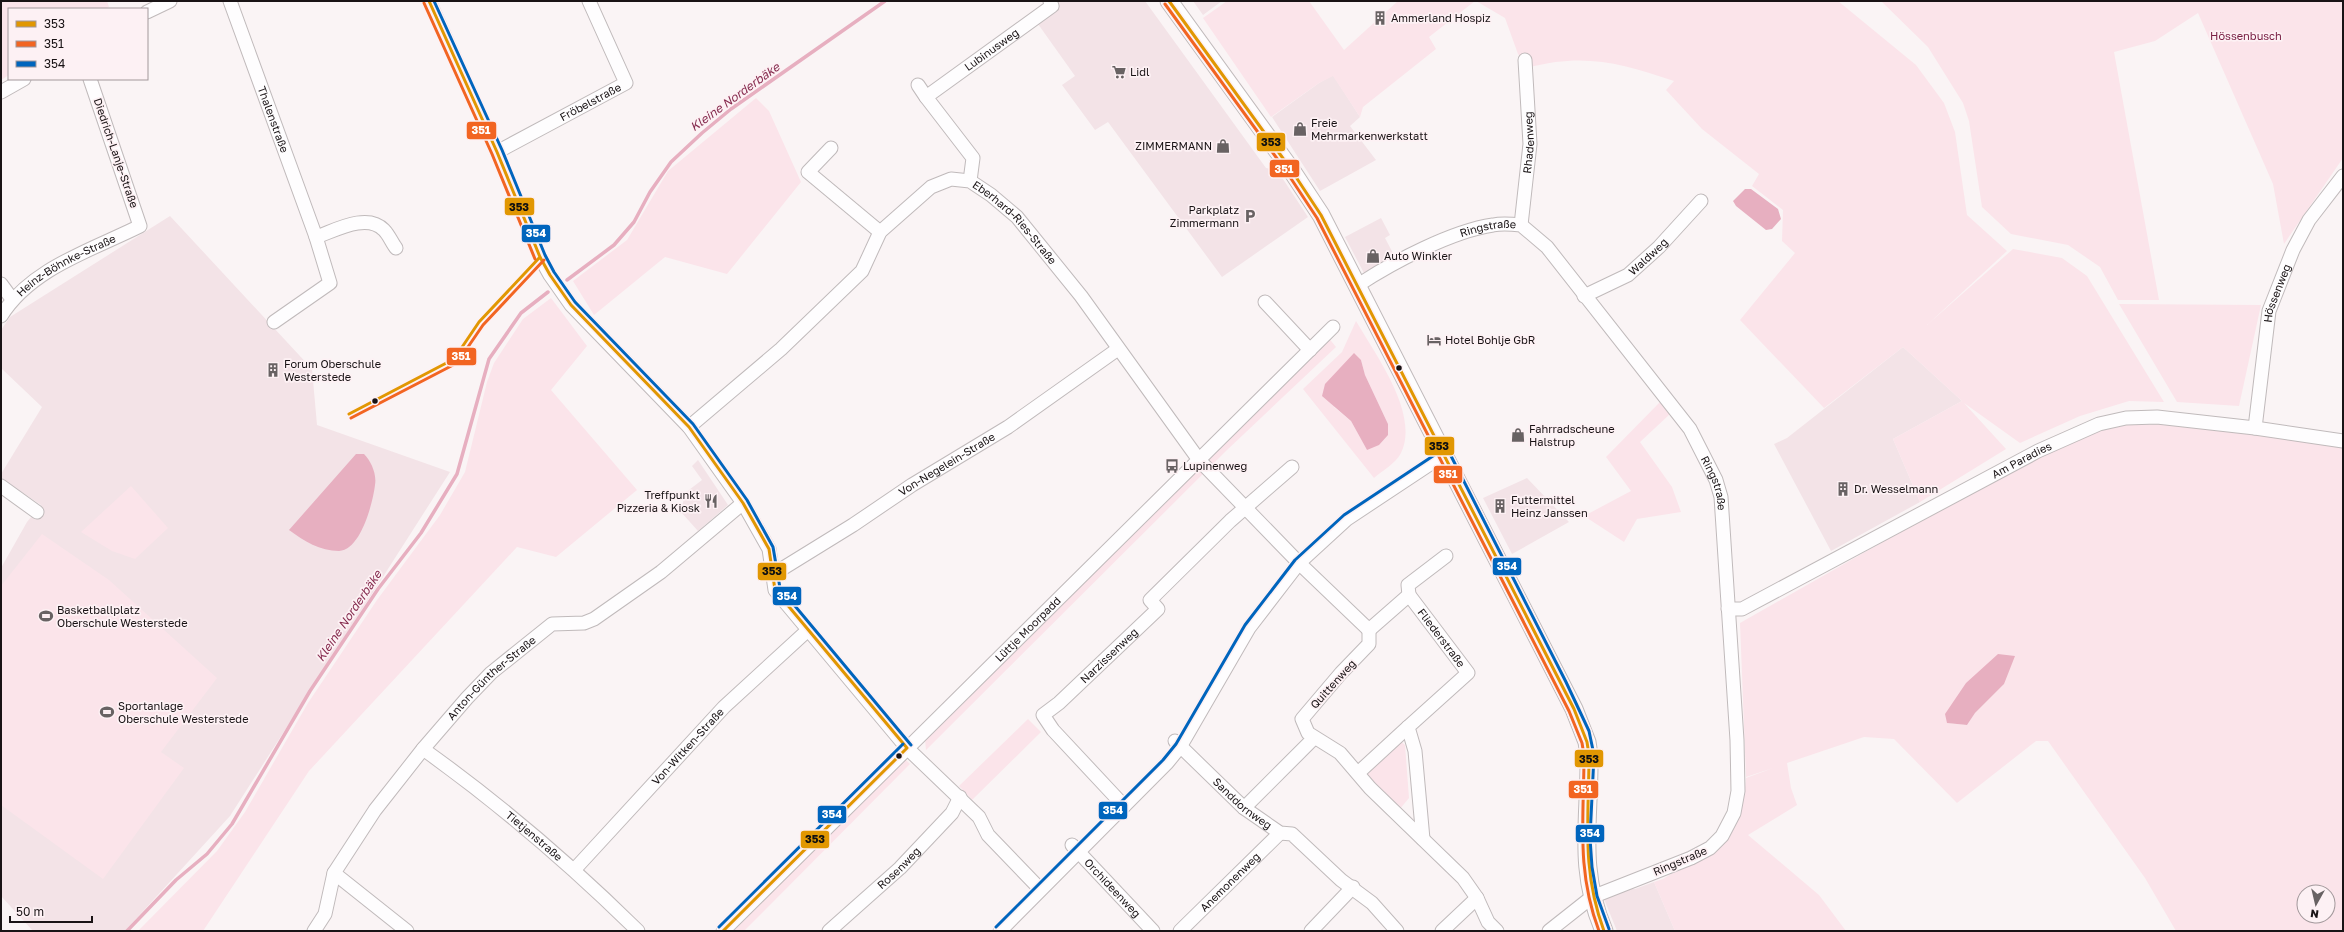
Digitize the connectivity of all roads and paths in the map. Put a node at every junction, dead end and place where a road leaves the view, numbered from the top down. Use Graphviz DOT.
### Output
graph roads {
  1 [pos="170,1"];
  2 [pos="230,1"];
  3 [pos="429,1"];
  4 [pos="590,1"];
  5 [pos="1050,1"];
  6 [pos="1169,1"];
  7 [pos="148,12"];
  8 [pos="1525,60"];
  9 [pos="22,80"];
  10 [pos="90,80"];
  11 [pos="918,85"];
  12 [pos="1,92"];
  13 [pos="926,97"];
  14 [pos="831,148"];
  15 [pos="497,152"];
  16 [pos="2343,176"];
  17 [pos="970,181"];
  18 [pos="1701,201"];
  19 [pos="1521,224"];
  20 [pos="140,226"];
  21 [pos="880,232"];
  22 [pos="316,238"];
  23 [pos="396,248"];
  24 [pos="1,284"];
  25 [pos="1359,287"];
  26 [pos="1584,296"];
  27 [pos="12,299"];
  28 [pos="1265,302"];
  29 [pos="1,316"];
  30 [pos="274,322"];
  31 [pos="1333,327"];
  32 [pos="1118,349"];
  33 [pos="1310,350"];
  34 [pos="689,427"];
  35 [pos="2255,428"];
  36 [pos="2343,441"];
  37 [pos="1445,454"];
  38 [pos="1199,460"];
  39 [pos="1292,467"];
  40 [pos="1,486"];
  41 [pos="743,503"];
  42 [pos="1245,508"];
  43 [pos="37,512"];
  44 [pos="1446,556"];
  45 [pos="1299,563"];
  46 [pos="772,575"];
  47 [pos="1409,595"];
  48 [pos="1728,610"];
  49 [pos="808,630"];
  50 [pos="1369,630"];
  51 [pos="1408,727"];
  52 [pos="1314,738"];
  53 [pos="1177,743"];
  54 [pos="907,748"];
  55 [pos="423,749"];
  56 [pos="1358,773"];
  57 [pos="960,797"];
  58 [pos="1124,806"];
  59 [pos="1244,808"];
  60 [pos="1280,833"];
  61 [pos="1423,839"];
  62 [pos="1075,848"];
  63 [pos="574,870"];
  64 [pos="334,873"];
  65 [pos="1353,887"];
  66 [pos="1040,889"];
  67 [pos="1592,897"];
  68 [pos="1477,898"];
  69 [pos="314,931"];
  70 [pos="408,931"];
  71 [pos="638,931"];
  72 [pos="723,931"];
  73 [pos="829,931"];
  74 [pos="1000,931"];
  75 [pos="1153,931"];
  76 [pos="1180,931"];
  77 [pos="1311,931"];
  78 [pos="1397,931"];
  79 [pos="1442,931"];
  80 [pos="1497,931"];
  81 [pos="1549,931"];
  82 [pos="1604,931"];
  1 -- 7 [label="street"];
  2 -- 22 [label="street, Thalenstraße"];
  3 -- 15 [label="street"];
  4 -- 15 [label="street, Fröbelstraße"];
  5 -- 13 [label="street, Lubinusweg"];
  6 -- 25 [label="street"];
  8 -- 19 [label="street, Rhadenweg"];
  9 -- 12 [label="street"];
  10 -- 20 [label="street, Diedrich-Lanje-Straße"];
  11 -- 13 [label="street"];
  13 -- 17 [label="street"];
  14 -- 21 [label="street"];
  15 -- 34 [label="street"];
  16 -- 35 [label="street, Hössenweg"];
  17 -- 21 [label="street, Eberhard-Ries-Straße"];
  17 -- 32 [label="street, Eberhard-Ries-Straße"];
  18 -- 26 [label="street, Waldweg"];
  19 -- 25 [label="street, Ringstraße"];
  19 -- 26 [label="street, Ringstraße"];
  20 -- 27 [label="street, Heinz-Böhnke-Straße"];
  21 -- 34 [label="street, Eberhard-Ries-Straße"];
  22 -- 23 [label="street"];
  22 -- 30 [label="street, Thalenstraße"];
  24 -- 27 [label="street"];
  25 -- 37 [label="street"];
  26 -- 48 [label="street, Ringstraße"];
  27 -- 29 [label="street, Heinz-Böhnke-Straße"];
  28 -- 33 [label="street"];
  31 -- 33 [label="street, Lüttje Moorpadd"];
  32 -- 38 [label="street, Eberhard-Ries-Straße"];
  32 -- 46 [label="street, Von-Negelein-Straße"];
  33 -- 38 [label="street, Lüttje Moorpadd"];
  34 -- 41 [label="street"];
  35 -- 36 [label="street, Am Paradies"];
  35 -- 48 [label="street, Am Paradies"];
  37 -- 45 [label="street"];
  37 -- 67 [label="street"];
  38 -- 42 [label="street"];
  38 -- 54 [label="street, Lüttje Moorpadd"];
  39 -- 42 [label="street"];
  40 -- 43 [label="street"];
  41 -- 46 [label="street"];
  41 -- 55 [label="street, Anton-Günther-Straße"];
  42 -- 45 [label="street"];
  42 -- 58 [label="street, Narzissenweg"];
  44 -- 47 [label="street"];
  45 -- 50 [label="street"];
  45 -- 53 [label="street"];
  46 -- 49 [label="street"];
  47 -- 50 [label="street"];
  47 -- 51 [label="street, Fliederstraße"];
  48 -- 67 [label="street, Ringstraße"];
  49 -- 54 [label="street"];
  49 -- 63 [label="street, Von-Witken-Straße"];
  50 -- 52 [label="street, Quittenweg"];
  51 -- 56 [label="street, Fliederstraße"];
  51 -- 61 [label="street"];
  52 -- 56 [label="street, Quittenweg"];
  52 -- 59 [label="street"];
  53 -- 58 [label="street"];
  53 -- 59 [label="street, Sanddornweg"];
  54 -- 57 [label="street"];
  54 -- 72 [label="street, Lüttje Moorpadd"];
  55 -- 63 [label="street, Tietjenstraße"];
  55 -- 64 [label="street, Anton-Günther-Straße"];
  56 -- 61 [label="street, Quittenweg"];
  57 -- 66 [label="street"];
  57 -- 73 [label="street, Rosenweg"];
  58 -- 62 [label="street"];
  59 -- 60 [label="street, Sanddornweg"];
  60 -- 65 [label="street, Sanddornweg"];
  60 -- 76 [label="street, Anemonenweg"];
  61 -- 68 [label="street"];
  62 -- 66 [label="street"];
  62 -- 75 [label="street, Orchideenweg"];
  63 -- 71 [label="street, Tietjenstraße"];
  64 -- 69 [label="street, Anton-Günther-Straße"];
  64 -- 70 [label="street"];
  65 -- 77 [label="street"];
  65 -- 78 [label="street, Sanddornweg"];
  66 -- 74 [label="street"];
  67 -- 81 [label="street, Ringstraße"];
  67 -- 82 [label="street"];
  68 -- 79 [label="street"];
  68 -- 80 [label="street"];
}
